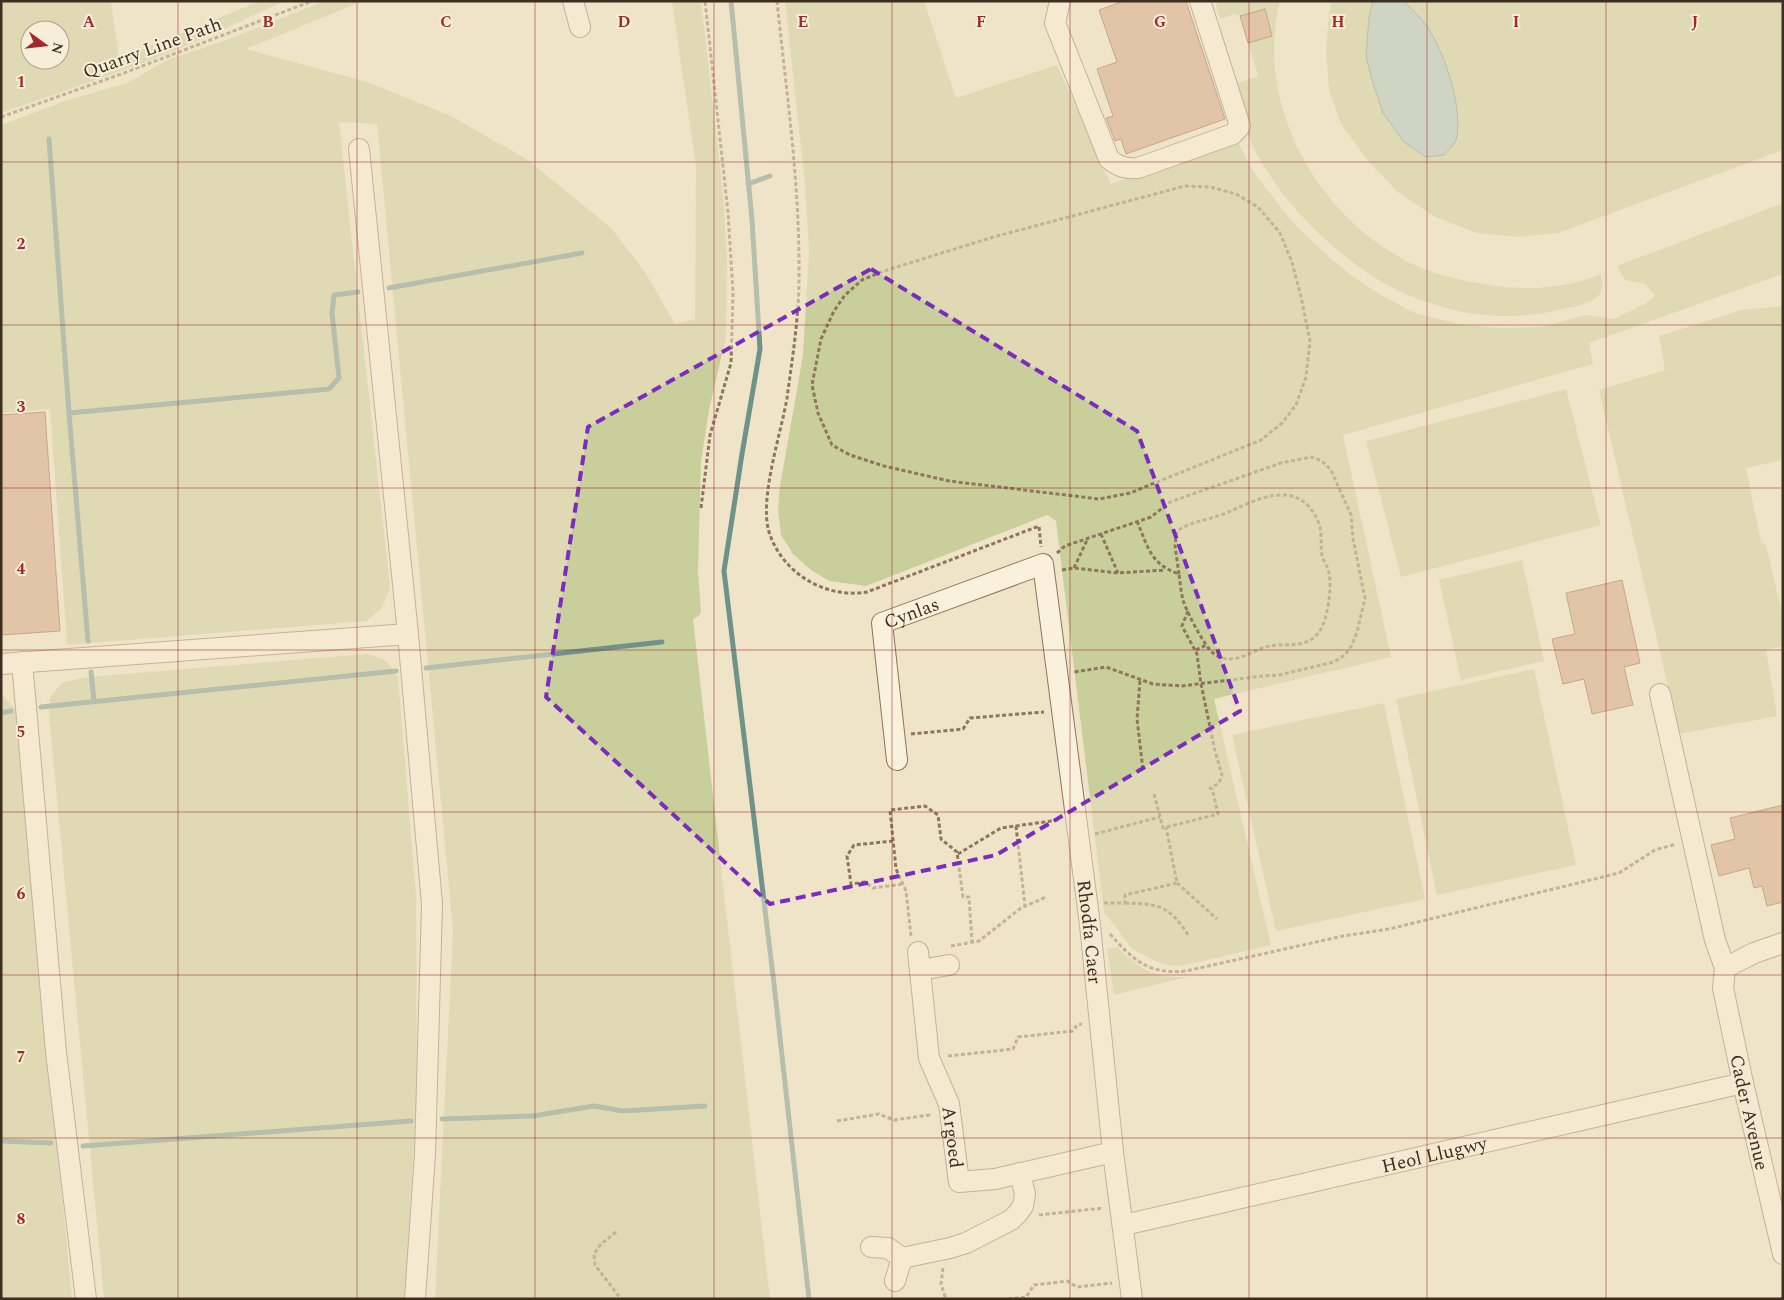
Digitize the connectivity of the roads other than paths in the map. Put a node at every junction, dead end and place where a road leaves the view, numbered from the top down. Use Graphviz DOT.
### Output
graph roads {
  1 [pos="573,1"];
  2 [pos="1060,1"];
  3 [pos="1200,1"];
  4 [pos="580,27"];
  5 [pos="359,149"];
  6 [pos="1044,569"];
  7 [pos="408,634"];
  8 [pos="22,662"];
  9 [pos="1,664"];
  10 [pos="1660,694"];
  11 [pos="897,760"];
  12 [pos="1783,943"];
  13 [pos="949,965"];
  14 [pos="1725,968"];
  15 [pos="1743,1083"];
  16 [pos="1113,1152"];
  17 [pos="1020,1173"];
  18 [pos="1122,1215"];
  19 [pos="1779,1220"];
  20 [pos="871,1246"];
  21 [pos="1783,1254"];
  22 [pos="902,1258"];
  23 [pos="895,1281"];
  24 [pos="1131,1290"];
  25 [pos="86,1299"];
  26 [pos="415,1299"];
  1 -- 4 [label="street"];
  2 -- 3 [label="street"];
  5 -- 7 [label="street"];
  6 -- 11 [label="street, Cynlas"];
  6 -- 16 [label="street, Rhodfa Caer"];
  7 -- 8 [label="street"];
  7 -- 26 [label="street"];
  8 -- 9 [label="street"];
  8 -- 25 [label="street"];
  10 -- 14 [label="street"];
  12 -- 14 [label="street"];
  13 -- 17 [label="street, Argoed"];
  14 -- 15 [label="street, Cader Avenue"];
  15 -- 18 [label="street, Heol Llugwy"];
  15 -- 19 [label="street, Cader Avenue"];
  16 -- 17 [label="street, Argoed"];
  16 -- 18 [label="street, Rhodfa Caer"];
  17 -- 22 [label="street"];
  18 -- 24 [label="street, Rhodfa Caer"];
  19 -- 21 [label="street, Cader Avenue"];
  20 -- 22 [label="street"];
  22 -- 23 [label="street"];
}
